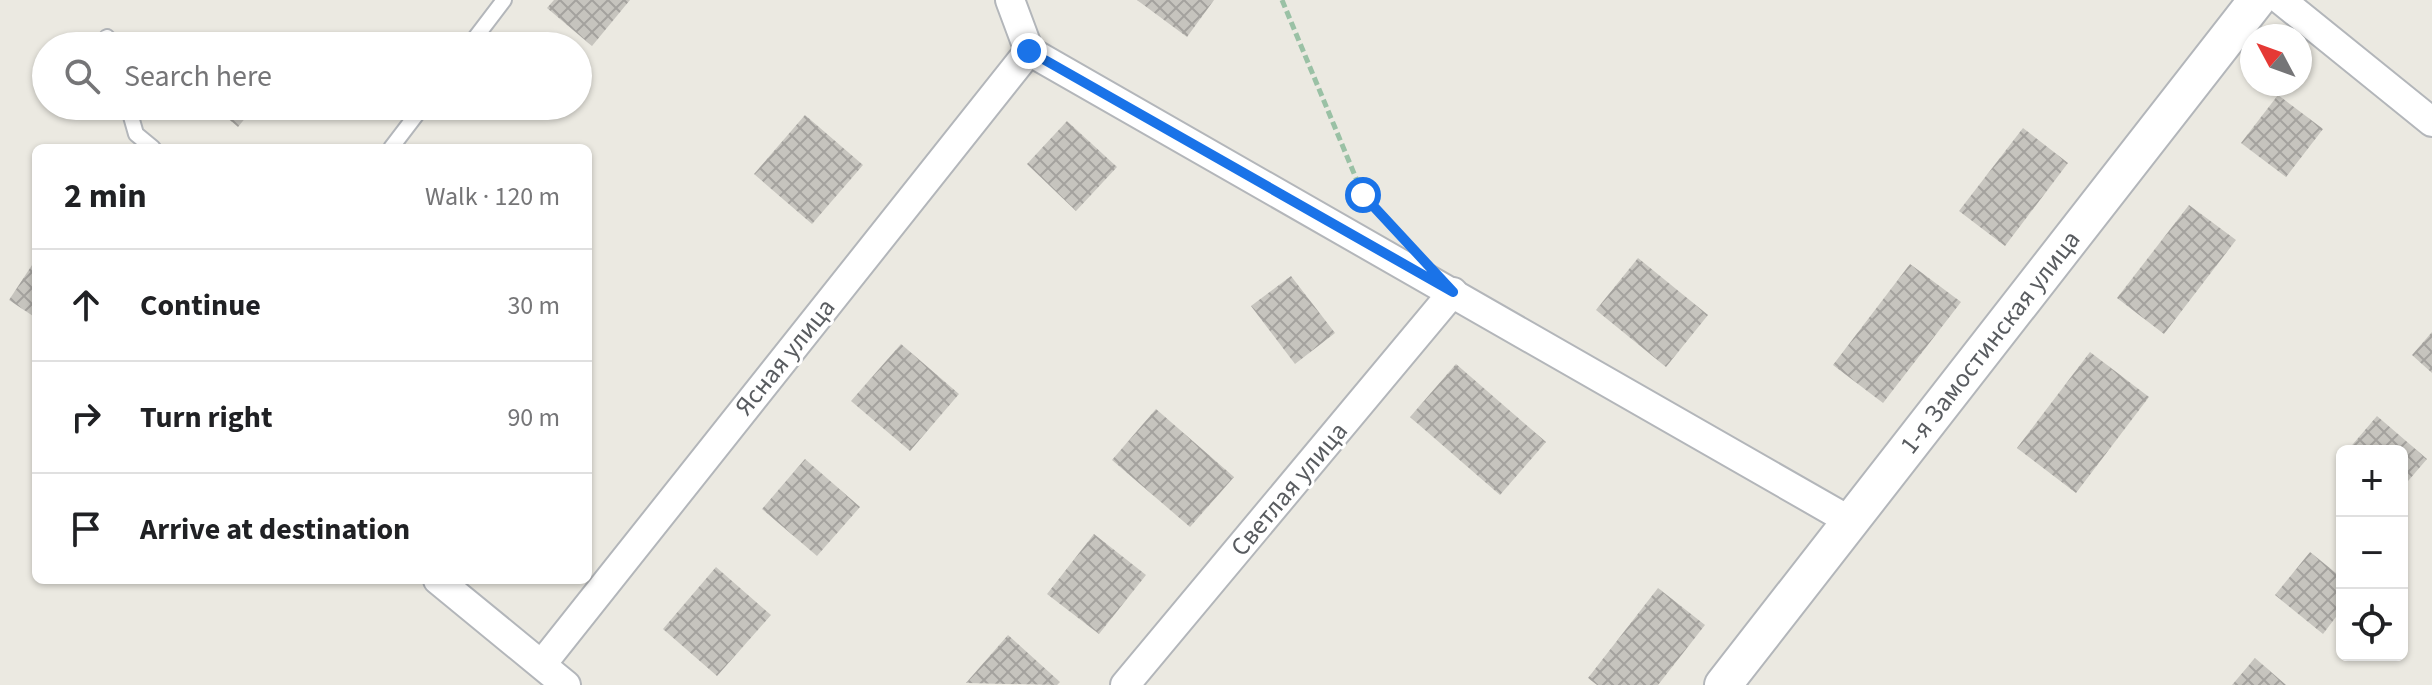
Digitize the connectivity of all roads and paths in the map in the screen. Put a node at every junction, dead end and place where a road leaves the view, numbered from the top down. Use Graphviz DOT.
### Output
graph roads {
  1 [pos="504,0"];
  2 [pos="1010,0"];
  3 [pos="1282,0"];
  4 [pos="2257,0"];
  5 [pos="2281,0"];
  6 [pos="480,32"];
  7 [pos="1029,51"];
  8 [pos="132,120"];
  9 [pos="412,120"];
  10 [pos="2432,122"];
  11 [pos="148,144"];
  12 [pos="394,144"];
  13 [pos="1383,216"];
  14 [pos="1453,292"];
  15 [pos="1850,521"];
  16 [pos="443,584"];
  17 [pos="542,664"];
  18 [pos="566,685"];
  19 [pos="1125,685"];
  20 [pos="1723,685"];
  1 -- 6 [label="lane"];
  2 -- 7 [label="street"];
  3 -- 13 [label="path"];
  4 -- 15 [label="street, 1-я Замостинская улица"];
  5 -- 10 [label="street"];
  7 -- 14 [label="street"];
  7 -- 17 [label="street, Ясная улица"];
  8 -- 11 [label="lane"];
  9 -- 12 [label="lane"];
  14 -- 15 [label="street"];
  14 -- 19 [label="street, Светлая улица"];
  15 -- 20 [label="street, 1-я Замостинская улица"];
  16 -- 17 [label="street"];
  17 -- 18 [label="street"];
}
